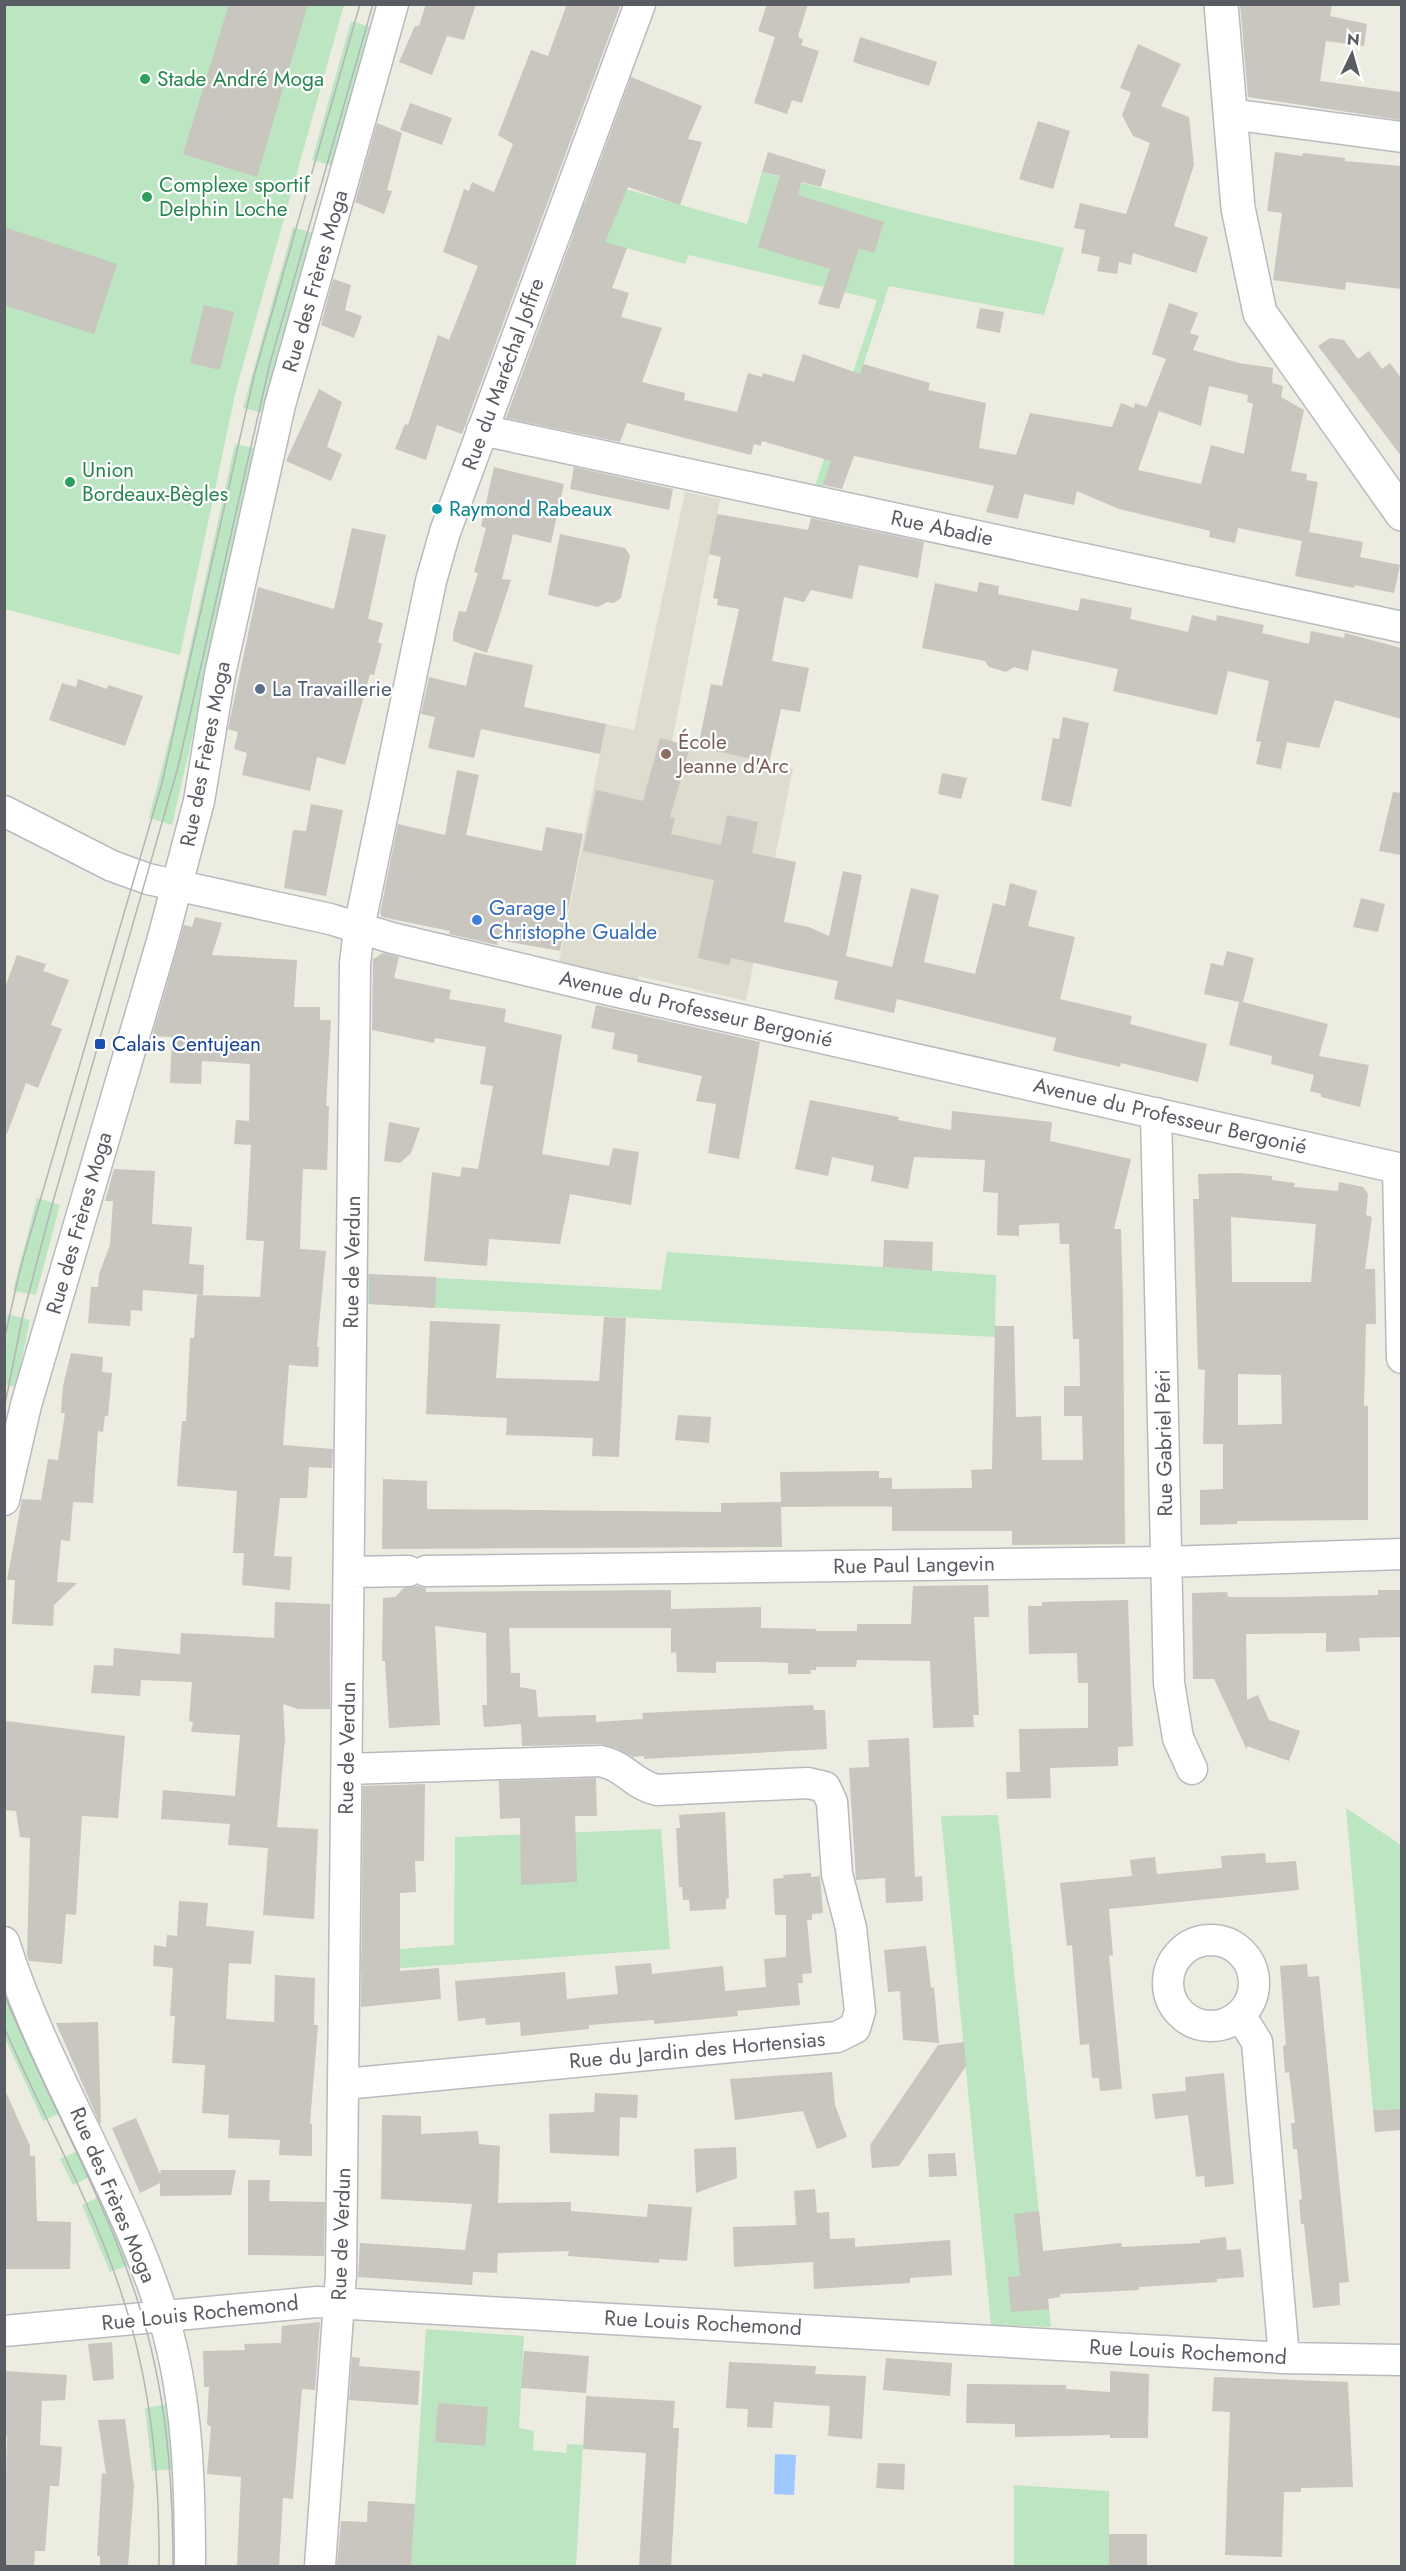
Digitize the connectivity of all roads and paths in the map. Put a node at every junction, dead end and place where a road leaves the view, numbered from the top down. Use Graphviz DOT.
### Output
graph roads {
  1 [pos="393,4"];
  2 [pos="640,4"];
  3 [pos="1221,4"];
  4 [pos="1230,114"];
  5 [pos="1401,137"];
  6 [pos="482,430"];
  7 [pos="1401,514"];
  8 [pos="1401,627"];
  9 [pos="4,811"];
  10 [pos="176,886"];
  11 [pos="359,928"];
  12 [pos="1156,1113"];
  13 [pos="1400,1169"];
  14 [pos="1401,1358"];
  15 [pos="4,1500"];
  16 [pos="1401,1554"];
  17 [pos="1167,1562"];
  18 [pos="350,1572"];
  19 [pos="347,1769"];
  20 [pos="1192,1769"];
  21 [pos="4,1942"];
  22 [pos="1240,2015"];
  23 [pos="345,2084"];
  24 [pos="339,2303"];
  25 [pos="164,2318"];
  26 [pos="4,2331"];
  27 [pos="1284,2358"];
  28 [pos="1401,2360"];
  29 [pos="190,2566"];
  30 [pos="320,2566"];
  1 -- 10 [label="street, Rue des Frères Moga"];
  2 -- 6 [label="street, Rue du Maréchal Joffre"];
  3 -- 4 [label="street"];
  4 -- 5 [label="street"];
  4 -- 7 [label="street"];
  6 -- 8 [label="street, Rue Abadie"];
  6 -- 11 [label="street, Rue du Maréchal Joffre"];
  9 -- 10 [label="street, Avenue du Professeur Bergonié"];
  10 -- 11 [label="street, Avenue du Professeur Bergonié"];
  10 -- 15 [label="street, Rue des Frères Moga"];
  11 -- 12 [label="street, Avenue du Professeur Bergonié"];
  11 -- 18 [label="street, Rue de Verdun"];
  12 -- 13 [label="street, Avenue du Professeur Bergonié"];
  12 -- 17 [label="street, Rue Gabriel Péri"];
  13 -- 14 [label="street"];
  16 -- 17 [label="street, Rue Paul Langevin"];
  17 -- 18 [label="street, Rue Paul Langevin"];
  17 -- 20 [label="street, Rue Gabriel Péri"];
  18 -- 19 [label="street, Rue de Verdun"];
  19 -- 23 [label="street, Rue de Verdun"];
  19 -- 23 [label="street, Rue du Jardin des Hortensias"];
  21 -- 25 [label="street, Rue des Frères Moga"];
  22 -- 27 [label="street"];
  23 -- 24 [label="street, Rue de Verdun"];
  24 -- 25 [label="street, Rue Louis Rochemond"];
  24 -- 27 [label="street, Rue Louis Rochemond"];
  24 -- 30 [label="street, Rue de Verdun"];
  25 -- 26 [label="street, Rue Louis Rochemond"];
  25 -- 29 [label="street, Rue des Frères Moga"];
  27 -- 28 [label="street, Rue Louis Rochemond"];
}
